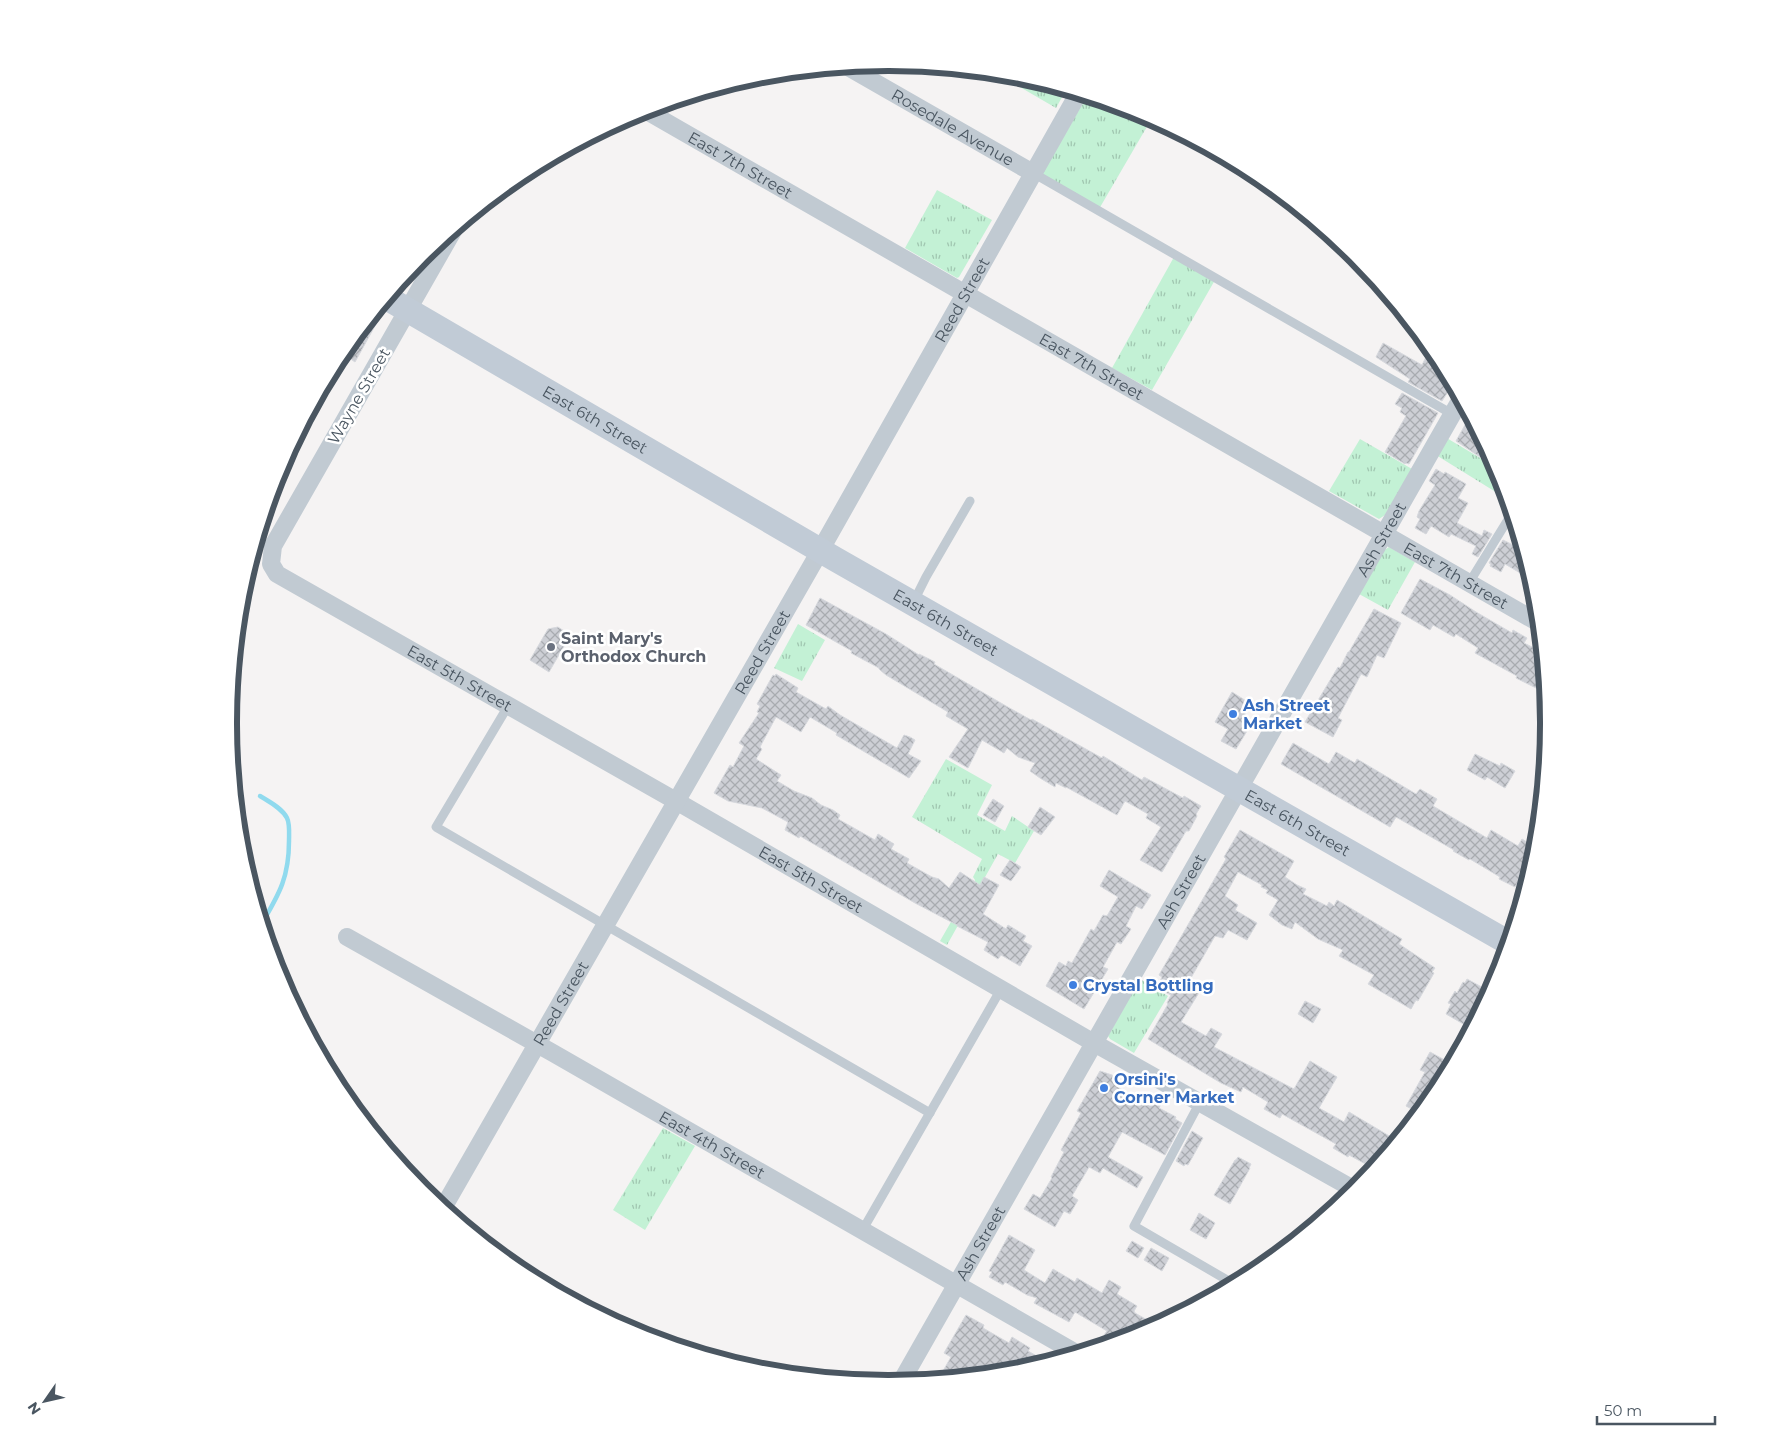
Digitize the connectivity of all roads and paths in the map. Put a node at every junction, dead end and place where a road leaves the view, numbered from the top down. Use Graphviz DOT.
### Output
graph roads {
  1 [pos="859,72"];
  2 [pos="1075,99"];
  3 [pos="654,115"];
  4 [pos="1033,172"];
  5 [pos="443,248"];
  6 [pos="965,295"];
  7 [pos="392,301"];
  8 [pos="408,310"];
  9 [pos="1457,406"];
  10 [pos="970,501"];
  11 [pos="1508,520"];
  12 [pos="1385,534"];
  13 [pos="820,550"];
  14 [pos="271,564"];
  15 [pos="1470,583"];
  16 [pos="913,604"];
  17 [pos="1532,619"];
  18 [pos="508,706"];
  19 [pos="1239,789"];
  20 [pos="676,801"];
  21 [pos="606,925"];
  22 [pos="347,937"];
  23 [pos="1503,940"];
  24 [pos="1001,988"];
  25 [pos="1094,1043"];
  26 [pos="538,1044"];
  27 [pos="1200,1102"];
  28 [pos="930,1113"];
  29 [pos="1348,1185"];
  30 [pos="447,1202"];
  31 [pos="862,1231"];
  32 [pos="1226,1280"];
  33 [pos="956,1284"];
  34 [pos="1062,1351"];
  35 [pos="905,1374"];
  1 -- 4 [label="street, Rosedale Avenue"];
  2 -- 4 [label="street, Reed Street"];
  3 -- 6 [label="street, East 7th Street"];
  4 -- 6 [label="street, Reed Street"];
  4 -- 9 [label="lane"];
  5 -- 8 [label="street, Wayne Street"];
  6 -- 12 [label="street, East 7th Street"];
  6 -- 13 [label="street, Reed Street"];
  7 -- 8 [label="main road, East 6th Street"];
  8 -- 13 [label="main road, East 6th Street"];
  8 -- 14 [label="street, Wayne Street"];
  9 -- 12 [label="street, Ash Street"];
  10 -- 16 [label="lane"];
  11 -- 15 [label="lane"];
  12 -- 15 [label="street, East 7th Street"];
  12 -- 19 [label="street, Ash Street"];
  13 -- 16 [label="main road, East 6th Street"];
  13 -- 20 [label="street, Reed Street"];
  14 -- 18 [label="street, East 5th Street"];
  15 -- 17 [label="street, East 7th Street"];
  16 -- 19 [label="main road, East 6th Street"];
  18 -- 20 [label="street, East 5th Street"];
  18 -- 21 [label="lane"];
  19 -- 23 [label="main road, East 6th Street"];
  19 -- 25 [label="street, Ash Street"];
  20 -- 21 [label="street, Reed Street"];
  20 -- 24 [label="street, East 5th Street"];
  21 -- 26 [label="street, Reed Street"];
  21 -- 28 [label="lane"];
  22 -- 26 [label="street, East 4th Street"];
  24 -- 25 [label="street, East 5th Street"];
  24 -- 28 [label="lane"];
  25 -- 27 [label="street, East 5th Street"];
  25 -- 33 [label="street, Ash Street"];
  26 -- 30 [label="street, Reed Street"];
  26 -- 31 [label="street, East 4th Street"];
  27 -- 29 [label="street, East 5th Street"];
  27 -- 32 [label="lane"];
  28 -- 31 [label="lane"];
  31 -- 33 [label="street, East 4th Street"];
  33 -- 34 [label="street, East 4th Street"];
  33 -- 35 [label="street, Ash Street"];
}
